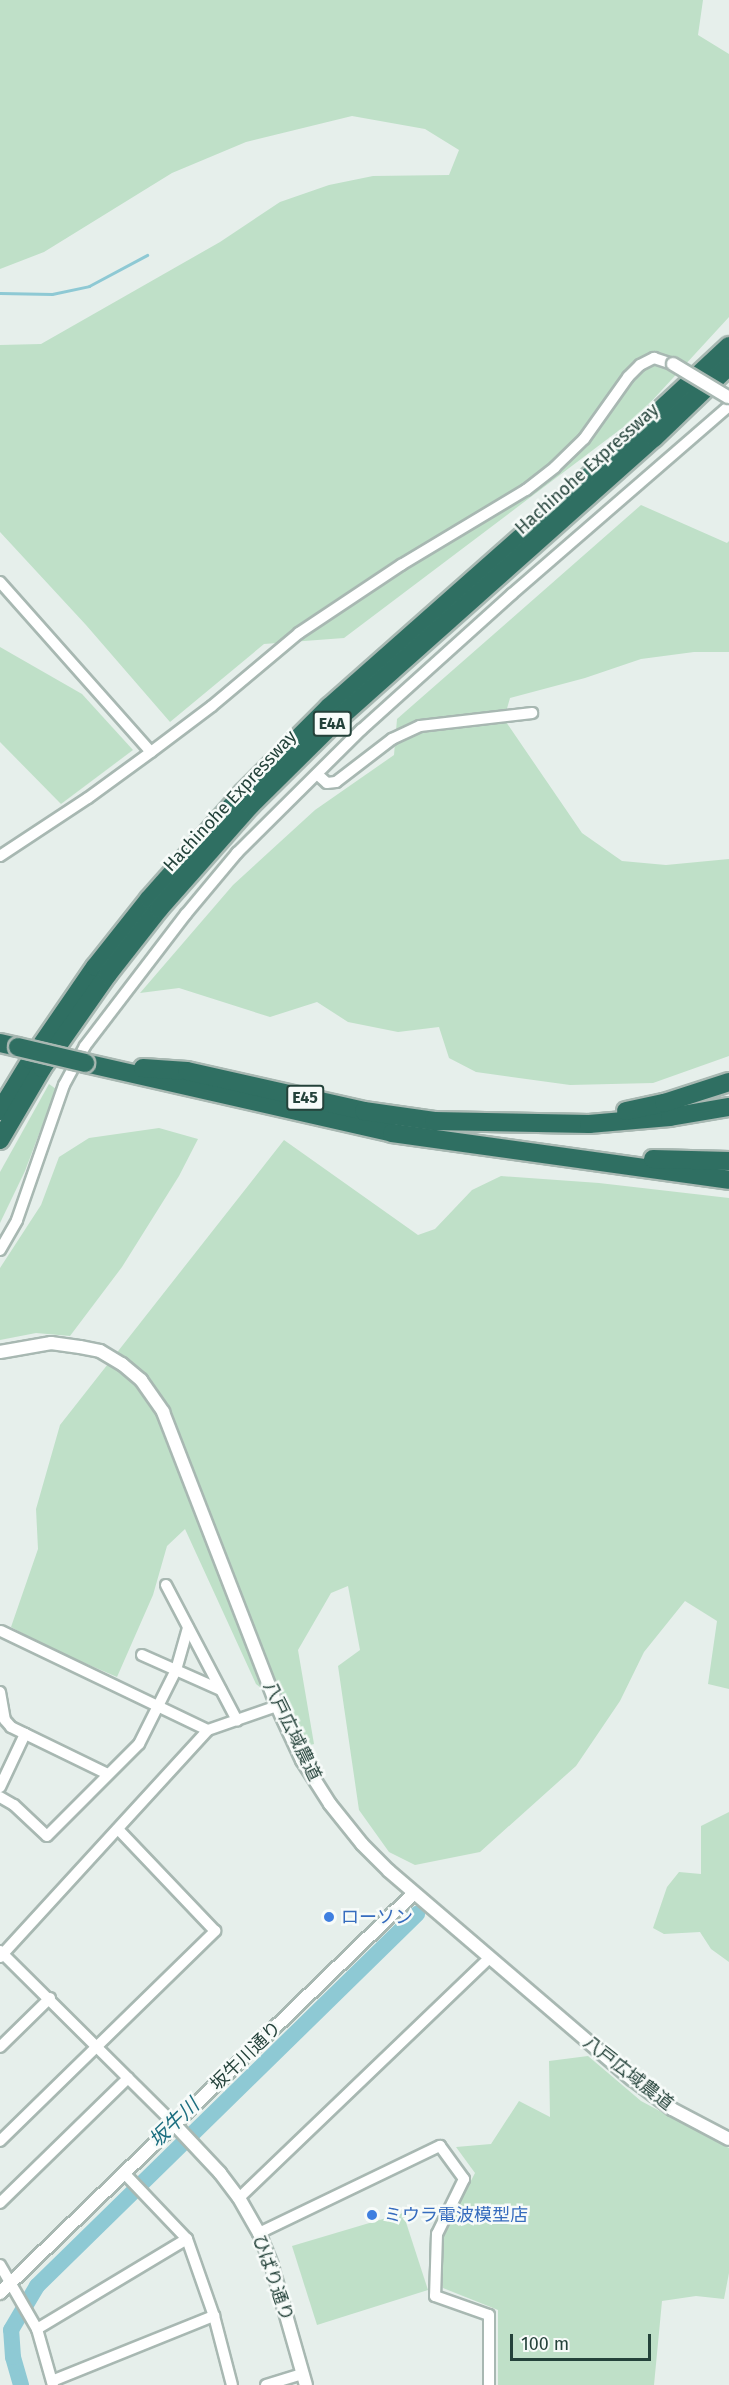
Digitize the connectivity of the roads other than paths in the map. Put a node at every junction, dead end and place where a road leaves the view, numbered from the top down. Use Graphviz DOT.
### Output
graph roads {
  1 [pos="729,346"];
  2 [pos="673,364"];
  3 [pos="729,366"];
  4 [pos="729,400"];
  5 [pos="0,582"];
  6 [pos="532,713"];
  7 [pos="151,752"];
  8 [pos="317,774"];
  9 [pos="0,856"];
  10 [pos="0,1042"];
  11 [pos="90,1064"];
  12 [pos="729,1082"];
  13 [pos="729,1107"];
  14 [pos="0,1111"];
  15 [pos="514,1124"];
  16 [pos="0,1140"];
  17 [pos="500,1148"];
  18 [pos="729,1161"];
  19 [pos="729,1180"];
  20 [pos="0,1250"];
  21 [pos="0,1352"];
  22 [pos="166,1585"];
  23 [pos="188,1628"];
  24 [pos="1,1631"];
  25 [pos="142,1654"];
  26 [pos="176,1670"];
  27 [pos="221,1690"];
  28 [pos="0,1692"];
  29 [pos="158,1706"];
  30 [pos="277,1706"];
  31 [pos="237,1720"];
  32 [pos="208,1730"];
  33 [pos="25,1734"];
  34 [pos="108,1774"];
  35 [pos="0,1787"];
  36 [pos="0,1797"];
  37 [pos="118,1829"];
  38 [pos="413,1894"];
  39 [pos="1,1954"];
  40 [pos="489,1958"];
  41 [pos="50,1998"];
  42 [pos="97,2046"];
  43 [pos="0,2047"];
  44 [pos="128,2078"];
  45 [pos="177,2128"];
  46 [pos="729,2139"];
  47 [pos="0,2141"];
  48 [pos="128,2177"];
  49 [pos="239,2198"];
  50 [pos="0,2203"];
  51 [pos="259,2233"];
  52 [pos="187,2239"];
  53 [pos="0,2265"];
  54 [pos="12,2283"];
  55 [pos="0,2293"];
  56 [pos="214,2316"];
  57 [pos="37,2329"];
  58 [pos="304,2380"];
  59 [pos="53,2383"];
  60 [pos="232,2385"];
  61 [pos="266,2385"];
  62 [pos="489,2385"];
  1 -- 14 [label="highway, Hachinohe Expressway / E4A"];
  2 -- 4 [label="street, bridge"];
  2 -- 7 [label="street"];
  3 -- 16 [label="highway, Hachinohe Expressway / E4A"];
  4 -- 8 [label="street"];
  5 -- 7 [label="street"];
  6 -- 8 [label="street"];
  7 -- 9 [label="street"];
  8 -- 20 [label="street"];
  10 -- 11 [label="highway, E45, bridge"];
  11 -- 15 [label="highway, E45"];
  11 -- 17 [label="highway, E45"];
  12 -- 15 [label="highway"];
  13 -- 15 [label="highway"];
  17 -- 18 [label="highway"];
  17 -- 19 [label="highway"];
  21 -- 30 [label="street, 八戸広域農道"];
  22 -- 23 [label="street"];
  23 -- 26 [label="street"];
  23 -- 27 [label="street"];
  24 -- 29 [label="street"];
  25 -- 26 [label="street"];
  26 -- 27 [label="street"];
  26 -- 29 [label="street"];
  27 -- 31 [label="street"];
  28 -- 33 [label="street"];
  29 -- 32 [label="street"];
  29 -- 34 [label="street"];
  30 -- 31 [label="street"];
  30 -- 38 [label="street, 八戸広域農道"];
  31 -- 32 [label="street"];
  32 -- 37 [label="street"];
  33 -- 34 [label="street"];
  33 -- 35 [label="street"];
  34 -- 36 [label="street"];
  37 -- 39 [label="street"];
  37 -- 42 [label="street"];
  38 -- 40 [label="street, 八戸広域農道"];
  38 -- 45 [label="street, 坂牛川通り"];
  39 -- 41 [label="street"];
  40 -- 46 [label="street, 八戸広域農道"];
  40 -- 49 [label="street"];
  41 -- 42 [label="street"];
  41 -- 43 [label="street"];
  42 -- 44 [label="street"];
  42 -- 47 [label="street"];
  44 -- 45 [label="street"];
  44 -- 50 [label="street"];
  45 -- 48 [label="street, 坂牛川通り"];
  45 -- 49 [label="street, ひばり通り"];
  48 -- 52 [label="street"];
  48 -- 54 [label="street, 坂牛川通り"];
  49 -- 51 [label="street, ひばり通り"];
  51 -- 58 [label="street, ひばり通り"];
  51 -- 62 [label="street"];
  52 -- 56 [label="street"];
  52 -- 57 [label="street"];
  53 -- 54 [label="street"];
  54 -- 55 [label="street, 坂牛川通り"];
  54 -- 57 [label="street"];
  56 -- 59 [label="street"];
  56 -- 60 [label="street"];
  57 -- 59 [label="street"];
  58 -- 61 [label="street"];
}
